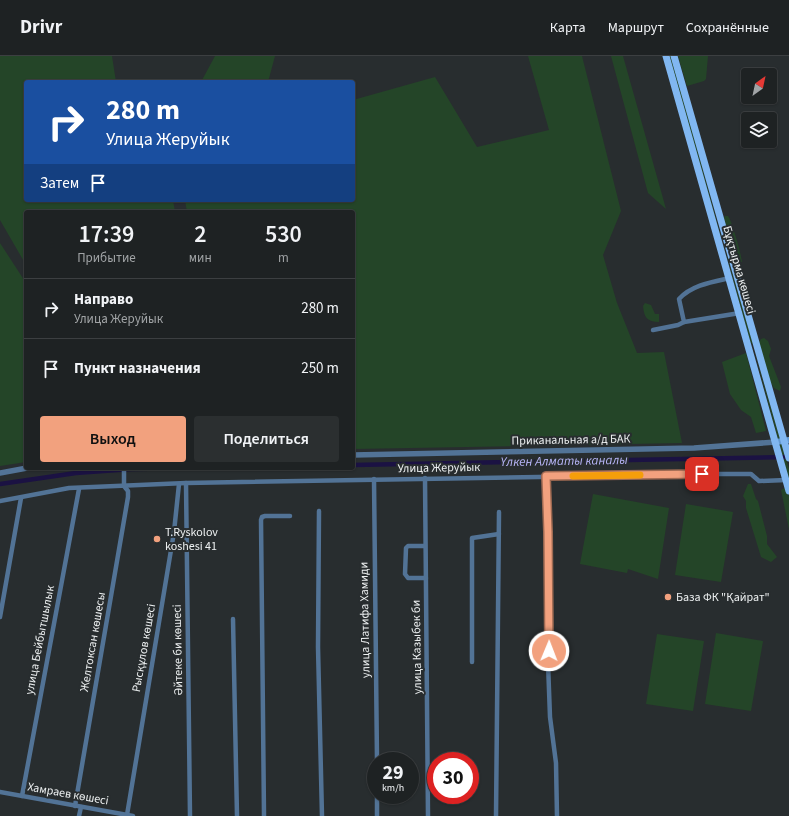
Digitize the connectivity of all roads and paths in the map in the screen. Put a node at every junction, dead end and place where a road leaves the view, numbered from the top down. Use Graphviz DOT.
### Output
graph roads {
  1 [pos="666,56"];
  2 [pos="674,56"];
  3 [pos="723,240"];
  4 [pos="730,278"];
  5 [pos="740,313"];
  6 [pos="684,322"];
  7 [pos="653,330"];
  8 [pos="753,346"];
  9 [pos="787,441"];
  10 [pos="776,445"];
  11 [pos="355,455"];
  12 [pos="788,455"];
  13 [pos="24,469"];
  14 [pos="124,470"];
  15 [pos="0,473"];
  16 [pos="546,476"];
  17 [pos="425,478"];
  18 [pos="374,479"];
  19 [pos="786,480"];
  20 [pos="186,483"];
  21 [pos="124,484"];
  22 [pos="180,484"];
  23 [pos="79,489"];
  24 [pos="789,491"];
  25 [pos="21,498"];
  26 [pos="0,501"];
  27 [pos="319,511"];
  28 [pos="499,512"];
  29 [pos="290,516"];
  30 [pos="499,534"];
  31 [pos="425,546"];
  32 [pos="426,578"];
  33 [pos="0,617"];
  34 [pos="234,619"];
  35 [pos="472,662"];
  36 [pos="377,752"];
  37 [pos="0,792"];
  38 [pos="22,796"];
  39 [pos="377,804"];
  40 [pos="75,806"];
  41 [pos="81,807"];
  42 [pos="127,815"];
  43 [pos="80,816"];
  44 [pos="133,816"];
  45 [pos="190,816"];
  46 [pos="237,816"];
  47 [pos="264,816"];
  48 [pos="322,816"];
  49 [pos="377,816"];
  50 [pos="428,816"];
  51 [pos="496,816"];
  52 [pos="557,816"];
  1 -- 3 [label="main road, Бұқтырма көшесі"];
  2 -- 3 [label="main road, Бұқтырма көшесі"];
  3 -- 4 [label="main road, Бұқтырма көшесі"];
  3 -- 8 [label="main road, Бұқтырма көшесі"];
  4 -- 5 [label="main road, Бұқтырма көшесі"];
  4 -- 6 [label="street"];
  5 -- 6 [label="street"];
  5 -- 8 [label="main road, Бұқтырма көшесі"];
  6 -- 7 [label="street"];
  8 -- 9 [label="main road, Бұқтырма көшесі"];
  8 -- 10 [label="main road, Бұқтырма көшесі"];
  9 -- 10 [label="main road, Приканальная а/д БАК"];
  9 -- 12 [label="main road, Бұқтырма көшесі"];
  10 -- 11 [label="street, Приканальная а/д БАК"];
  10 -- 19 [label="main road, Бұқтырма көшесі"];
  13 -- 15 [label="street"];
  14 -- 21 [label="street, Желтоксан көшесы"];
  16 -- 17 [label="street, Улица Жеруйык"];
  16 -- 19 [label="street, Улица Жеруйык"];
  16 -- 52 [label="street"];
  17 -- 18 [label="street, Улица Жеруйык"];
  17 -- 31 [label="street, улица Казыбек би"];
  18 -- 20 [label="street, Улица Жеруйык"];
  18 -- 36 [label="street, улица Латифа Хамиди"];
  19 -- 24 [label="main road, Бұқтырма көшесі"];
  20 -- 22 [label="street"];
  20 -- 45 [label="street, Әйтеке би көшесі"];
  21 -- 22 [label="street"];
  21 -- 23 [label="street"];
  21 -- 40 [label="street, Желтоксан көшесы"];
  22 -- 42 [label="street, Рысқұлов көшесі"];
  23 -- 25 [label="street"];
  23 -- 38 [label="street, улица Бейбытшылык"];
  25 -- 26 [label="street"];
  25 -- 33 [label="street"];
  27 -- 48 [label="street"];
  28 -- 30 [label="street"];
  29 -- 47 [label="street"];
  30 -- 35 [label="street"];
  30 -- 51 [label="street"];
  31 -- 32 [label="street, улица Казыбек би"];
  31 -- 32 [label="street"];
  32 -- 50 [label="street, улица Казыбек би"];
  34 -- 46 [label="street"];
  37 -- 38 [label="street, Хамраев көшесі"];
  38 -- 40 [label="street, Хамраев көшесі"];
  39 -- 49 [label="street"];
  40 -- 41 [label="street, Хамраев көшесі"];
  41 -- 42 [label="street, Хамраев көшесі"];
  41 -- 43 [label="street"];
  42 -- 44 [label="street, Хамраев көшесі"];
}
